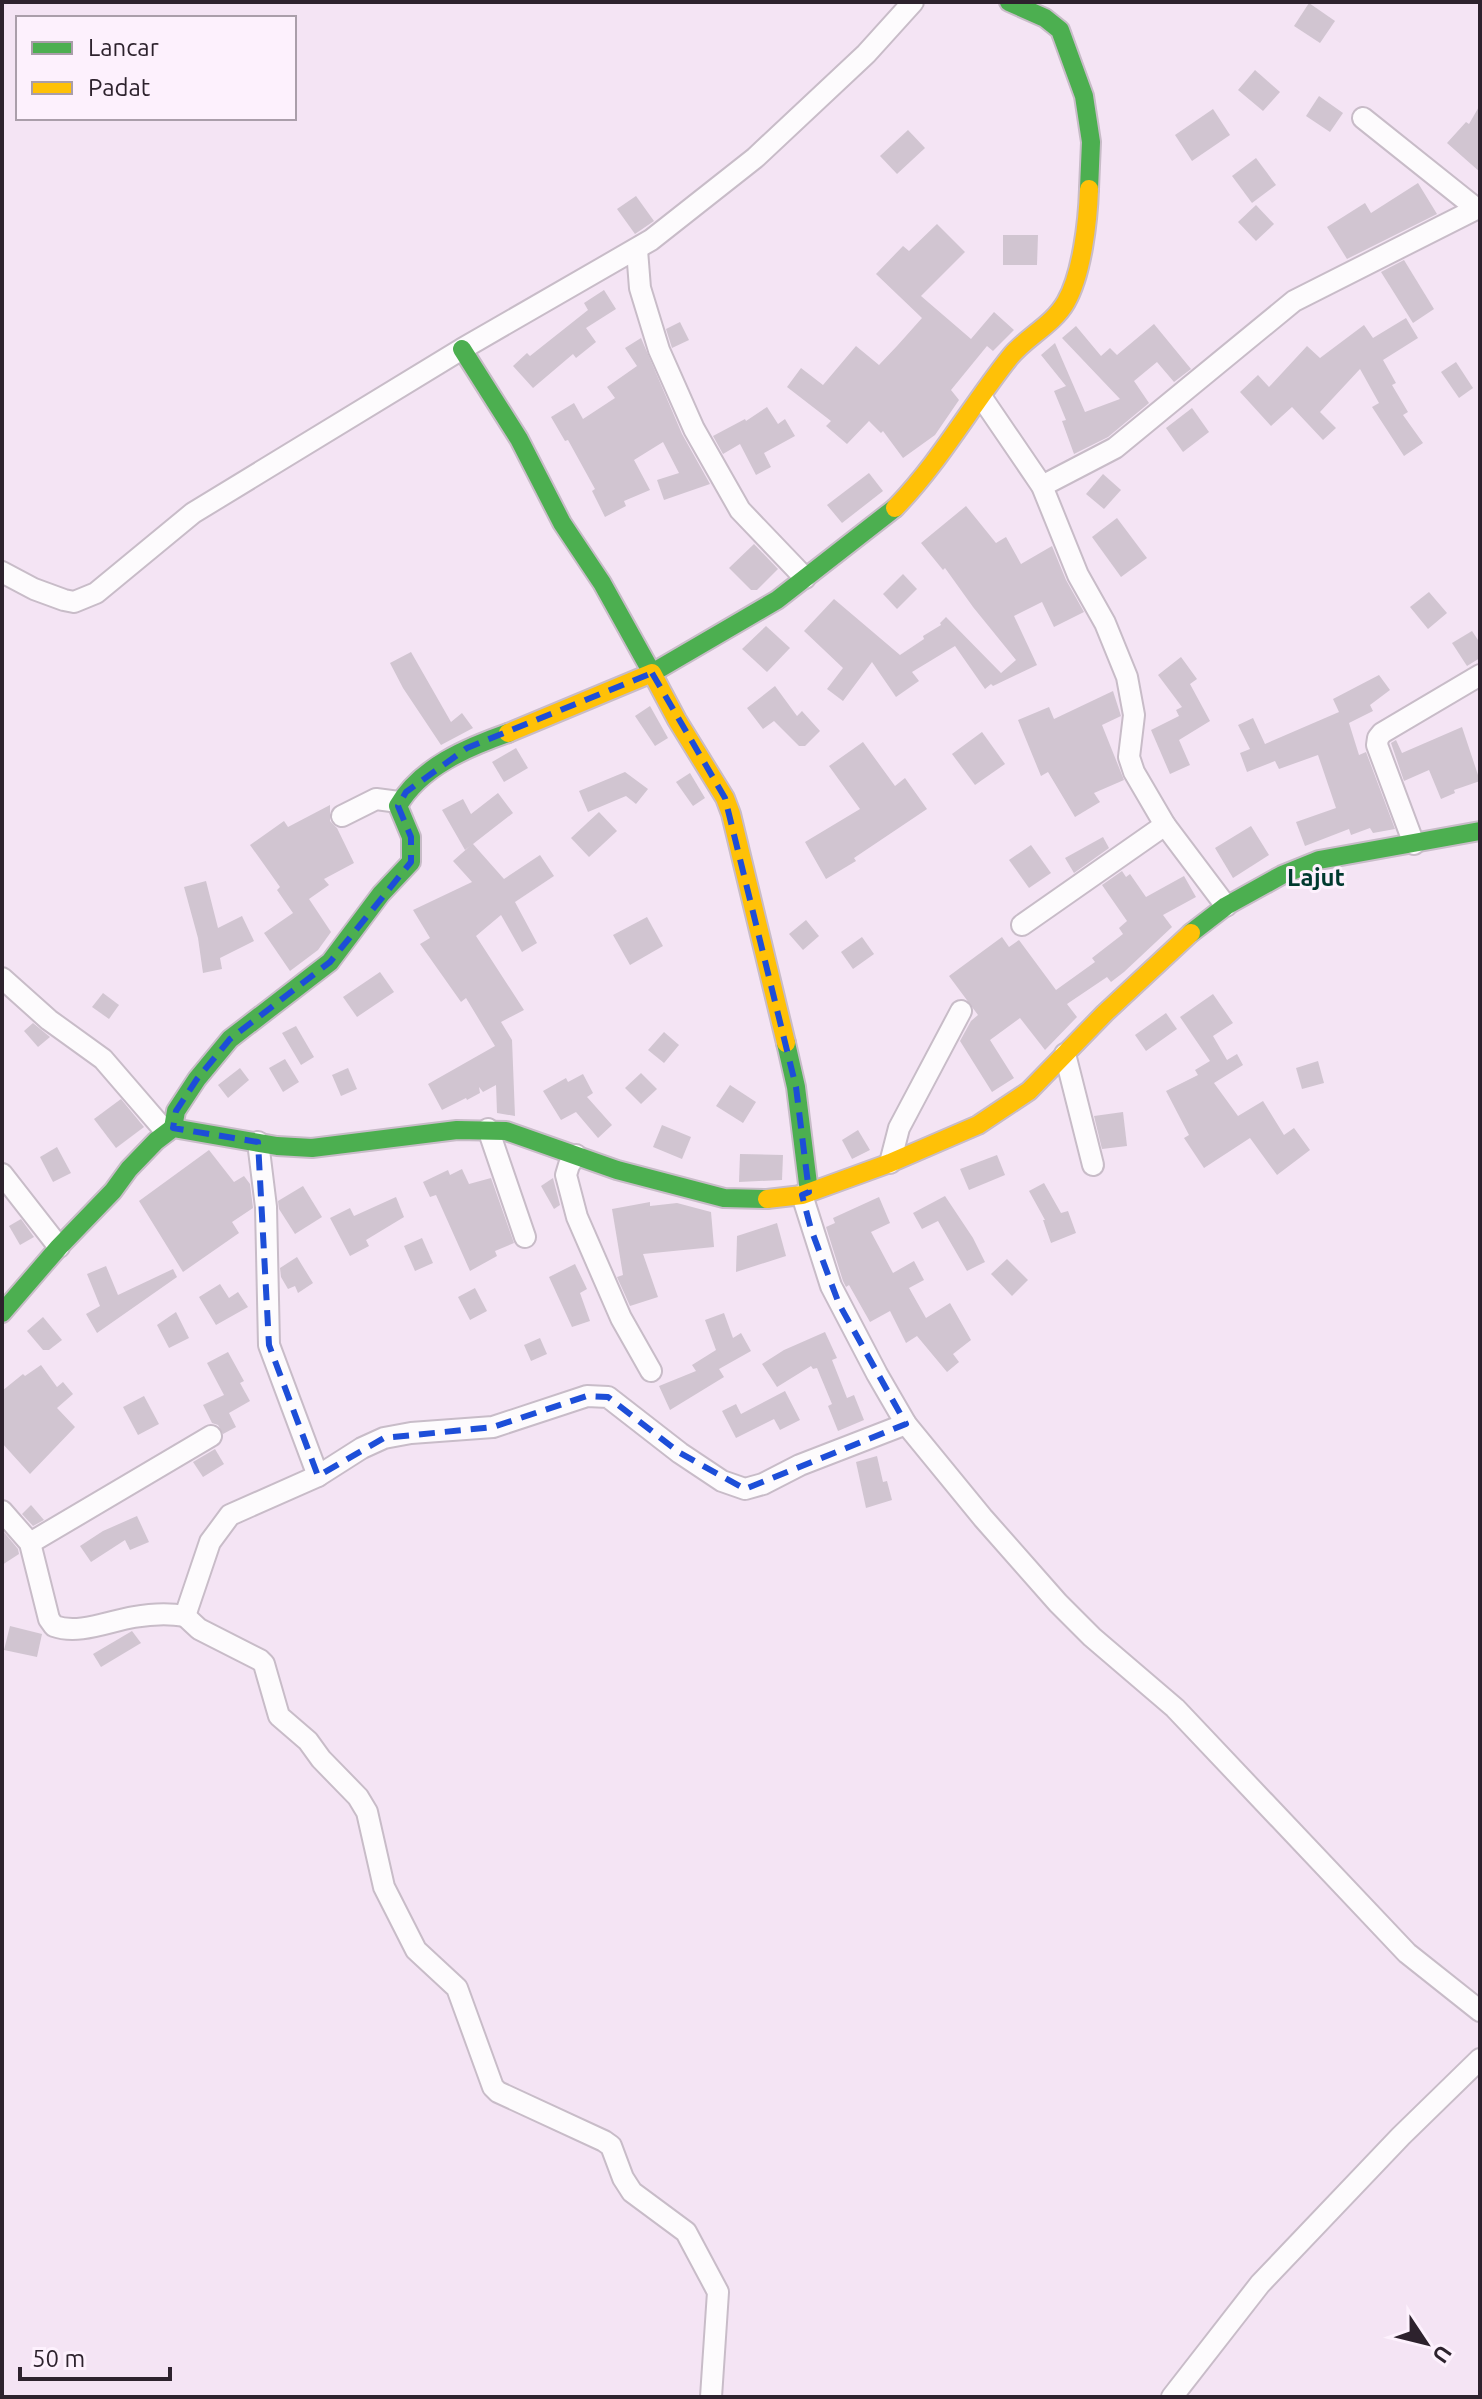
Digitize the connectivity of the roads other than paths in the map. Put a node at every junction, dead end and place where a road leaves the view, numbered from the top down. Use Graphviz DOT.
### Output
graph roads {
  1 [pos="913,2"];
  2 [pos="1009,2"];
  3 [pos="1363,118"];
  4 [pos="1478,208"];
  5 [pos="637,250"];
  6 [pos="462,349"];
  7 [pos="982,398"];
  8 [pos="1042,486"];
  9 [pos="2,572"];
  10 [pos="805,578"];
  11 [pos="652,673"];
  12 [pos="1480,675"];
  13 [pos="399,802"];
  14 [pos="342,816"];
  15 [pos="1165,825"];
  16 [pos="1480,831"];
  17 [pos="1414,844"];
  18 [pos="1226,906"];
  19 [pos="1022,925"];
  20 [pos="2,978"];
  21 [pos="961,1011"];
  22 [pos="1065,1054"];
  23 [pos="488,1129"];
  24 [pos="170,1130"];
  25 [pos="258,1142"];
  26 [pos="576,1155"];
  27 [pos="890,1163"];
  28 [pos="1093,1165"];
  29 [pos="2,1174"];
  30 [pos="806,1193"];
  31 [pos="525,1237"];
  32 [pos="59,1247"];
  33 [pos="2,1313"];
  34 [pos="651,1371"];
  35 [pos="906,1424"];
  36 [pos="211,1436"];
  37 [pos="318,1476"];
  38 [pos="2,1511"];
  39 [pos="30,1543"];
  40 [pos="185,1616"];
  41 [pos="1480,2011"];
  42 [pos="1480,2059"];
  43 [pos="711,2397"];
  44 [pos="1172,2397"];
  1 -- 5 [label="street"];
  2 -- 7 [label="street"];
  3 -- 4 [label="street"];
  4 -- 8 [label="street"];
  5 -- 6 [label="street"];
  5 -- 10 [label="street"];
  6 -- 9 [label="street"];
  6 -- 11 [label="street"];
  7 -- 8 [label="street"];
  7 -- 10 [label="street"];
  8 -- 15 [label="street"];
  10 -- 11 [label="street"];
  11 -- 13 [label="street"];
  11 -- 30 [label="street"];
  12 -- 17 [label="street"];
  13 -- 14 [label="street"];
  13 -- 24 [label="street"];
  15 -- 18 [label="street"];
  15 -- 19 [label="street"];
  16 -- 17 [label="street"];
  17 -- 18 [label="street"];
  18 -- 22 [label="street"];
  20 -- 24 [label="street"];
  21 -- 27 [label="street"];
  22 -- 27 [label="street"];
  22 -- 28 [label="street"];
  23 -- 25 [label="street"];
  23 -- 26 [label="street"];
  23 -- 31 [label="street"];
  24 -- 25 [label="street"];
  24 -- 32 [label="street"];
  25 -- 37 [label="street"];
  26 -- 30 [label="street"];
  26 -- 34 [label="street"];
  27 -- 30 [label="street"];
  29 -- 32 [label="street"];
  30 -- 35 [label="street"];
  32 -- 33 [label="street"];
  35 -- 37 [label="street"];
  35 -- 41 [label="street"];
  36 -- 39 [label="street"];
  37 -- 40 [label="street"];
  38 -- 39 [label="street"];
  39 -- 40 [label="street"];
  40 -- 43 [label="street"];
  42 -- 44 [label="street"];
}
